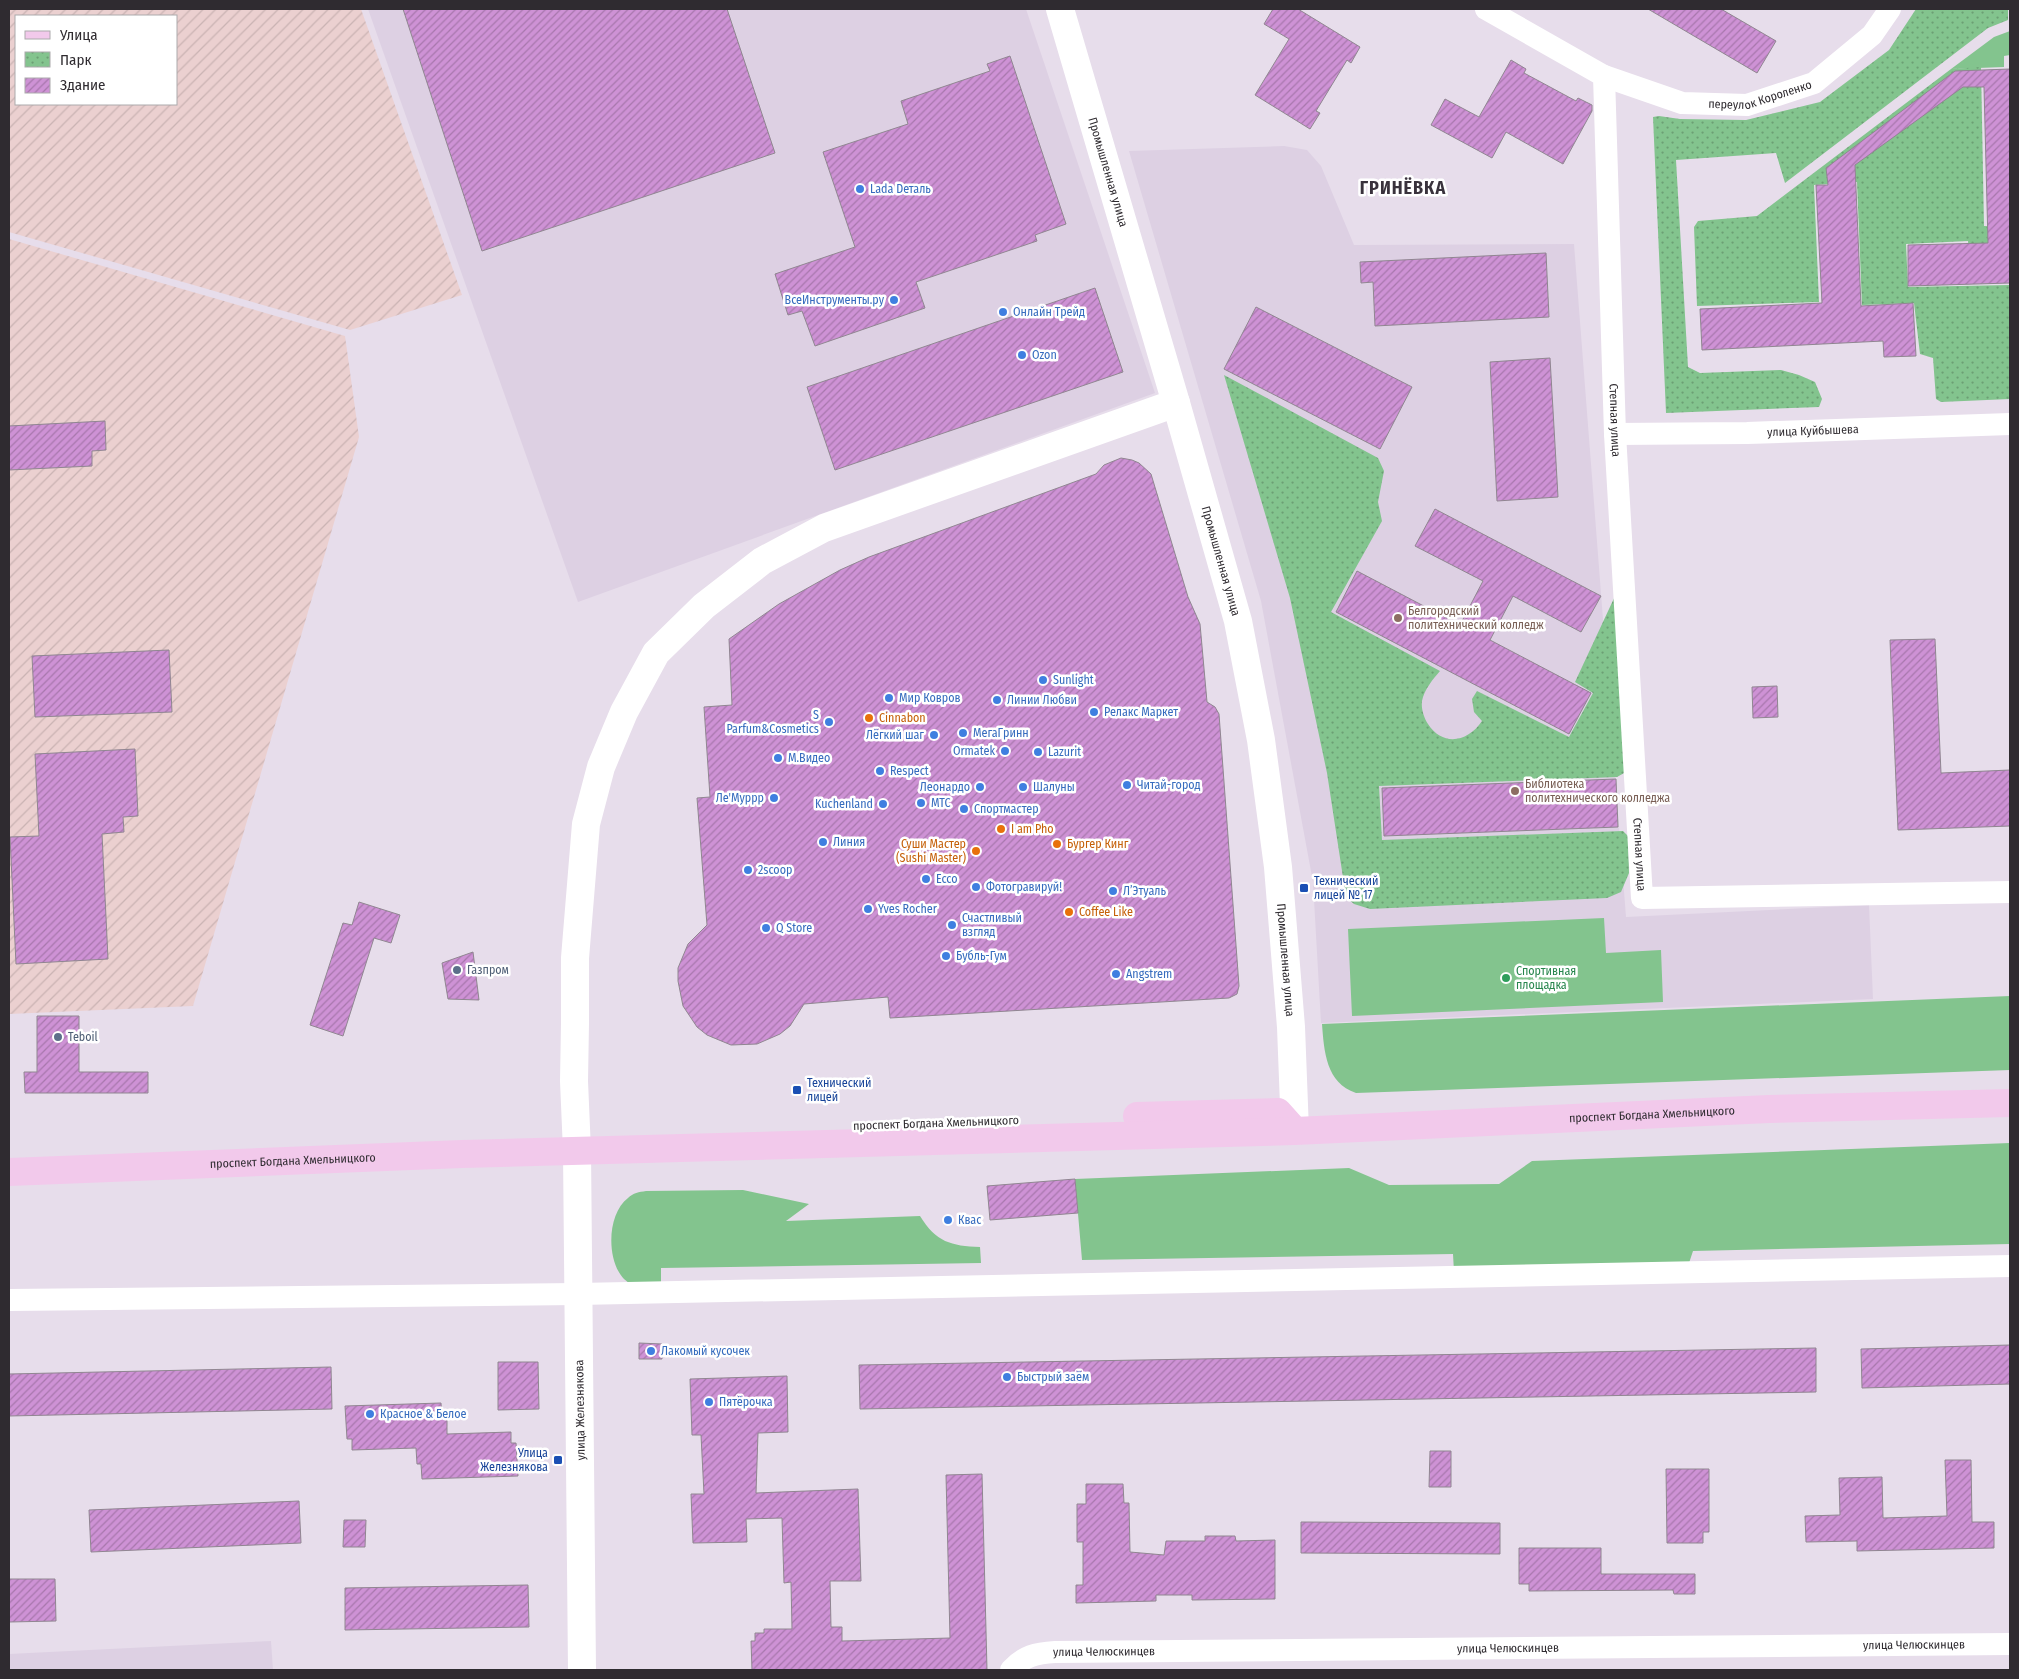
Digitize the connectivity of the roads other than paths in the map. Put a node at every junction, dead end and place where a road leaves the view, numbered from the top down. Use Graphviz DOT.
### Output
graph roads {
  1 [pos="1060,9"];
  2 [pos="1486,9"];
  3 [pos="1890,9"];
  4 [pos="1604,76"];
  5 [pos="1176,403"];
  6 [pos="2010,424"];
  7 [pos="1615,434"];
  8 [pos="2010,892"];
  9 [pos="2010,1102"];
  10 [pos="1294,1131"];
  11 [pos="577,1151"];
  12 [pos="9,1172"];
  13 [pos="2010,1266"];
  14 [pos="578,1294"];
  15 [pos="9,1300"];
  16 [pos="2010,1644"];
  17 [pos="582,1670"];
  18 [pos="1012,1670"];
  1 -- 5 [label="street, Промышленная улица"];
  2 -- 4 [label="street"];
  3 -- 4 [label="street, переулок Короленко"];
  4 -- 7 [label="street, Степная улица"];
  5 -- 10 [label="street, Промышленная улица"];
  5 -- 11 [label="street, улица Железнякова"];
  6 -- 7 [label="street, улица Куйбышева"];
  7 -- 8 [label="street, Степная улица"];
  9 -- 10 [label="main road, проспект Богдана Хмельницкого"];
  10 -- 11 [label="main road, проспект Богдана Хмельницкого"];
  11 -- 12 [label="main road, проспект Богдана Хмельницкого"];
  11 -- 14 [label="street, улица Железнякова"];
  13 -- 14 [label="street"];
  14 -- 15 [label="street"];
  14 -- 17 [label="street, улица Железнякова"];
  16 -- 18 [label="street, улица Челюскинцев"];
}
